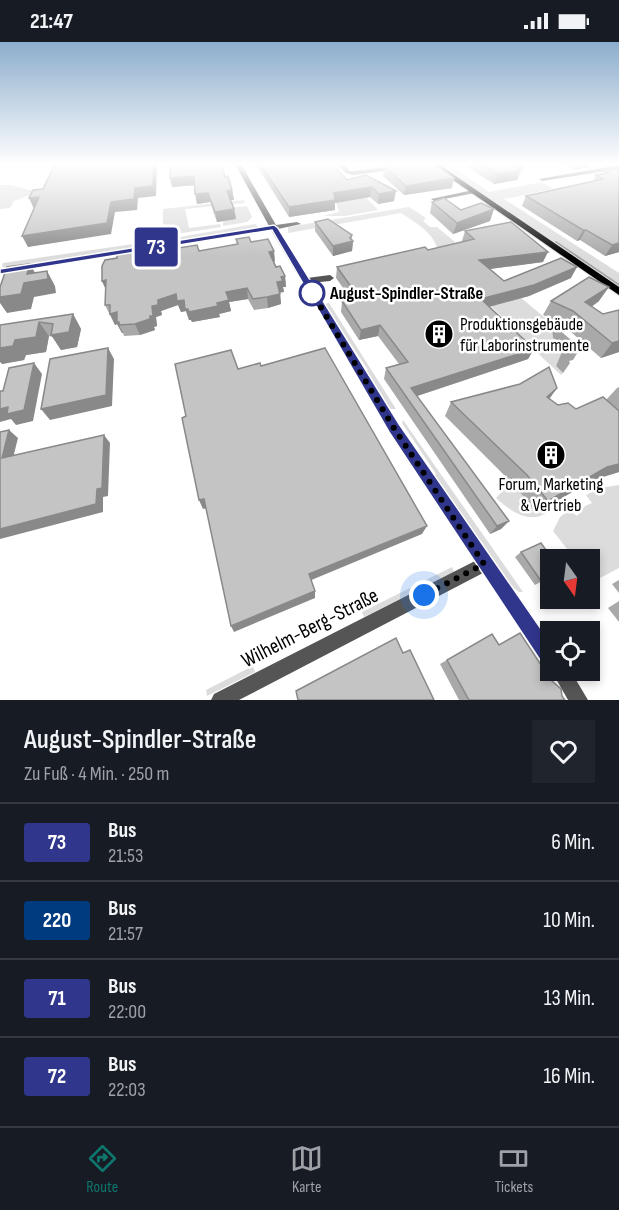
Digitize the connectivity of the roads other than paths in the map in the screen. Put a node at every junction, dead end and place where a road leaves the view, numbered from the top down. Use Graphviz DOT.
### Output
graph roads {
  1 [pos="255,195"];
  2 [pos="458,195"];
  3 [pos="477,195"];
  4 [pos="479,195"];
  5 [pos="434,199"];
  6 [pos="493,205"];
  7 [pos="297,224"];
  8 [pos="274,228"];
  9 [pos="0,271"];
  10 [pos="330,278"];
  11 [pos="305,280"];
  12 [pos="619,292"];
  13 [pos="484,564"];
  14 [pos="540,645"];
  15 [pos="566,681"];
  16 [pos="220,700"];
  17 [pos="579,700"];
  1 -- 8 [label="street"];
  2 -- 5 [label="street"];
  3 -- 6 [label="main road"];
  4 -- 6 [label="main road"];
  6 -- 12 [label="main road"];
  7 -- 8 [label="street"];
  8 -- 9 [label="street"];
  8 -- 11 [label="street"];
  10 -- 11 [label="street"];
  11 -- 13 [label="street"];
  13 -- 14 [label="street"];
  13 -- 16 [label="street, Wilhelm-Berg-Straße"];
  15 -- 17 [label="street"];
}
